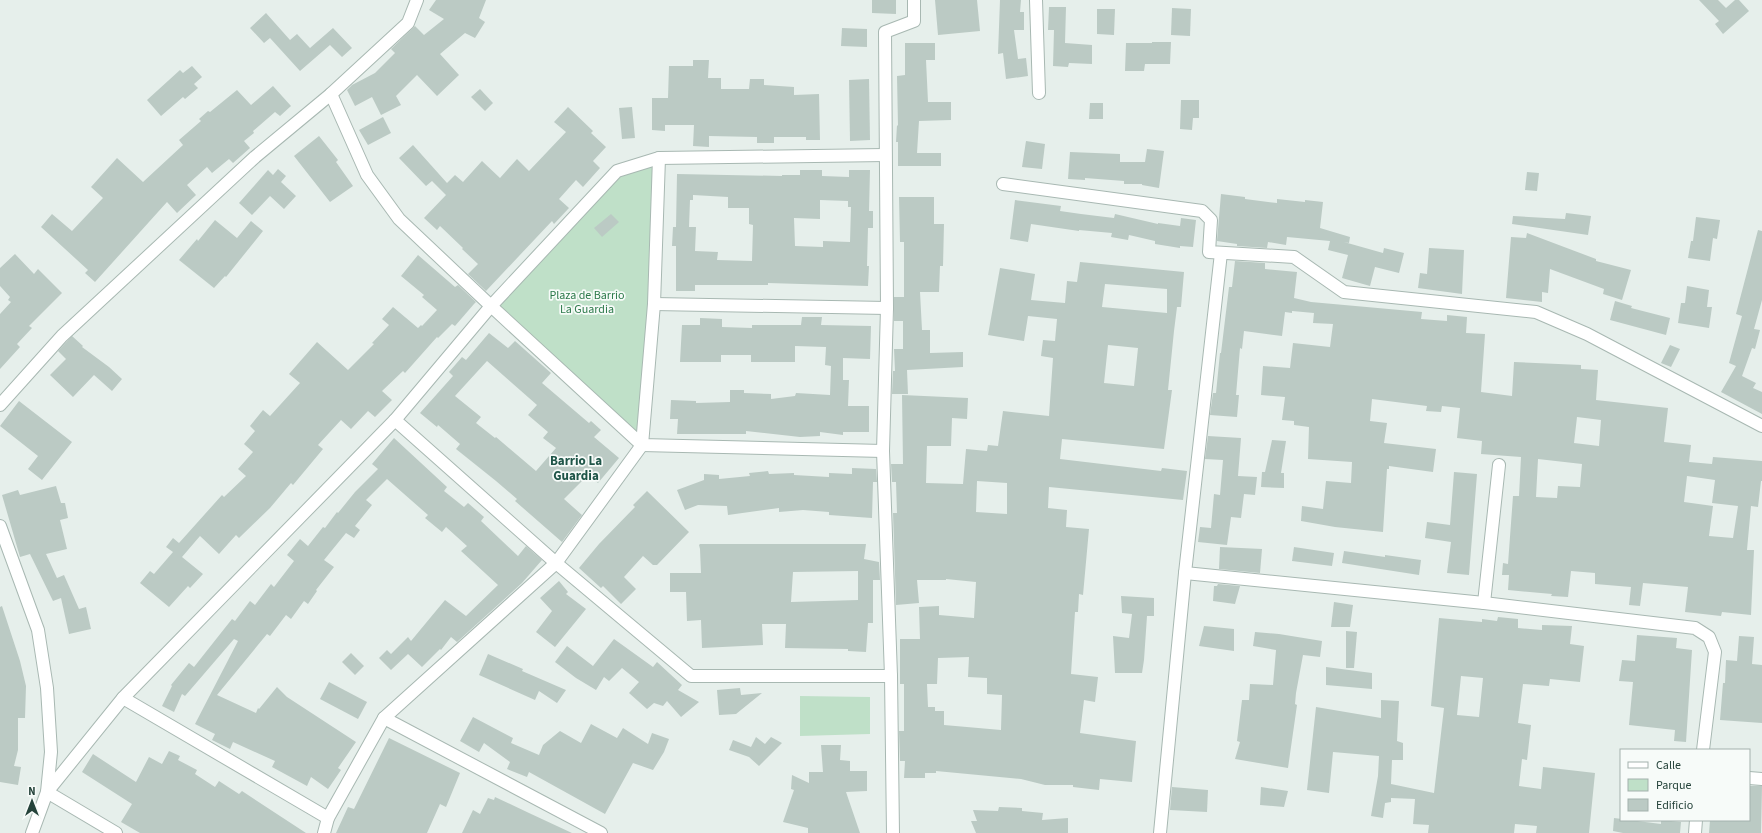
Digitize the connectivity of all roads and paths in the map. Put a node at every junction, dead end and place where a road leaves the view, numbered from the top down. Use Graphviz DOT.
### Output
graph roads {
  1 [pos="418,0"];
  2 [pos="914,0"];
  3 [pos="1036,0"];
  4 [pos="1039,93"];
  5 [pos="330,94"];
  6 [pos="885,155"];
  7 [pos="659,158"];
  8 [pos="1003,184"];
  9 [pos="1221,253"];
  10 [pos="654,304"];
  11 [pos="491,306"];
  12 [pos="887,308"];
  13 [pos="0,405"];
  14 [pos="395,420"];
  15 [pos="1762,426"];
  16 [pos="642,445"];
  17 [pos="883,451"];
  18 [pos="1499,465"];
  19 [pos="0,526"];
  20 [pos="556,563"];
  21 [pos="1185,573"];
  22 [pos="1484,603"];
  23 [pos="891,676"];
  24 [pos="123,698"];
  25 [pos="384,718"];
  26 [pos="1703,749"];
  27 [pos="1750,778"];
  28 [pos="1762,779"];
  29 [pos="47,792"];
  30 [pos="328,818"];
  31 [pos="1696,821"];
  32 [pos="582,828"];
  33 [pos="32,833"];
  34 [pos="116,833"];
  35 [pos="324,833"];
  36 [pos="601,833"];
  37 [pos="893,833"];
  38 [pos="1160,833"];
  39 [pos="1695,833"];
  1 -- 5 [label="street"];
  2 -- 6 [label="street"];
  3 -- 4 [label="street"];
  5 -- 11 [label="street"];
  5 -- 13 [label="street"];
  6 -- 7 [label="street"];
  6 -- 12 [label="street"];
  7 -- 10 [label="street"];
  7 -- 11 [label="street"];
  8 -- 9 [label="street"];
  9 -- 15 [label="street"];
  9 -- 21 [label="street"];
  10 -- 12 [label="street"];
  10 -- 16 [label="street"];
  11 -- 14 [label="street"];
  11 -- 16 [label="street"];
  12 -- 17 [label="street"];
  14 -- 20 [label="street"];
  14 -- 24 [label="street"];
  16 -- 17 [label="street"];
  16 -- 20 [label="street"];
  17 -- 23 [label="street"];
  18 -- 22 [label="street"];
  19 -- 29 [label="street"];
  20 -- 23 [label="street"];
  20 -- 25 [label="street"];
  21 -- 22 [label="street"];
  21 -- 38 [label="street"];
  22 -- 26 [label="street"];
  23 -- 37 [label="street"];
  24 -- 29 [label="street"];
  24 -- 30 [label="street"];
  25 -- 30 [label="street"];
  25 -- 32 [label="street"];
  27 -- 28 [label="street"];
  29 -- 33 [label="street"];
  29 -- 34 [label="street"];
  30 -- 35 [label="street"];
  31 -- 39 [label="street"];
  32 -- 36 [label="street"];
}
